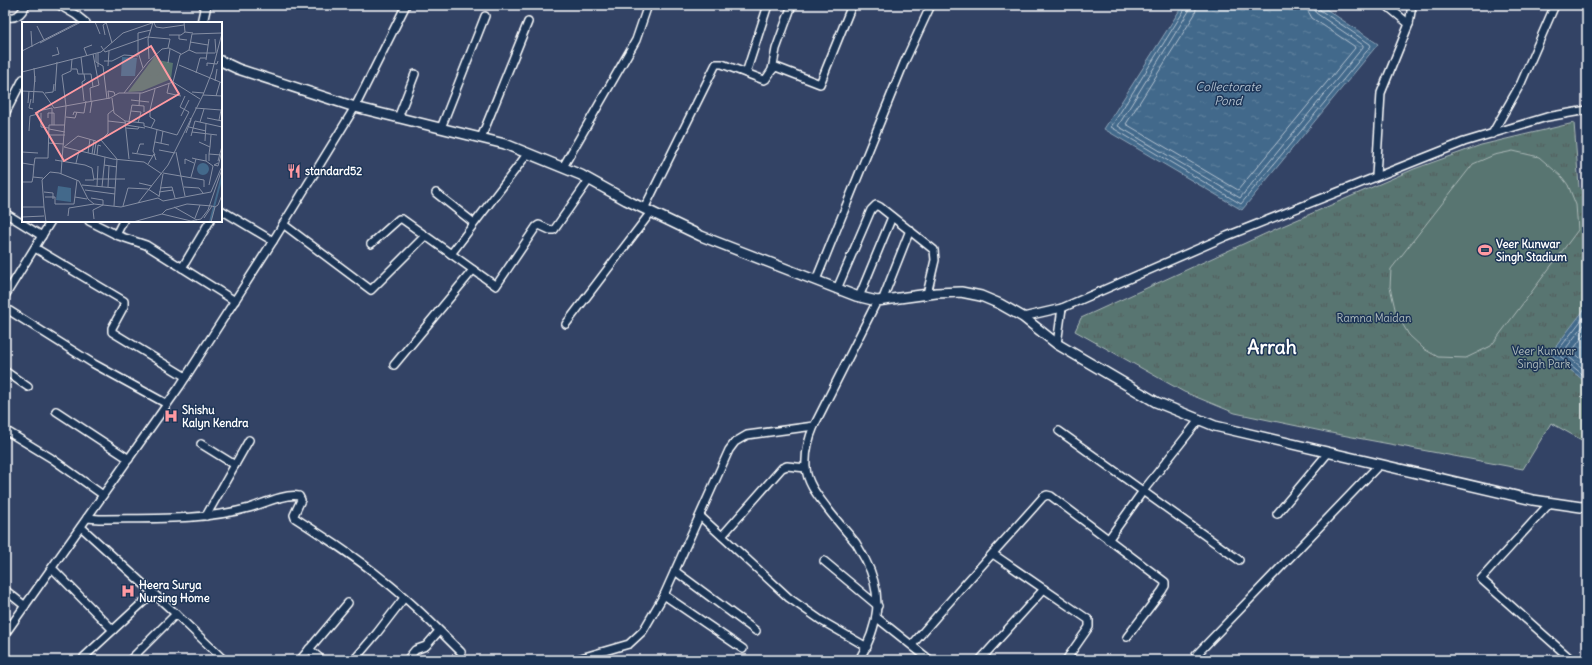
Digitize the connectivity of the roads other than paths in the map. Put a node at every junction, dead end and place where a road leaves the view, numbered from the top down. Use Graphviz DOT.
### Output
graph roads {
  1 [pos="26,5"];
  2 [pos="59,5"];
  3 [pos="206,5"];
  4 [pos="406,5"];
  5 [pos="648,5"];
  6 [pos="768,5"];
  7 [pos="792,5"];
  8 [pos="852,5"];
  9 [pos="931,5"];
  10 [pos="1386,5"];
  11 [pos="1412,5"];
  12 [pos="1555,5"];
  13 [pos="5,16"];
  14 [pos="485,16"];
  15 [pos="85,22"];
  16 [pos="202,22"];
  17 [pos="528,22"];
  18 [pos="1409,24"];
  19 [pos="222,61"];
  20 [pos="772,70"];
  21 [pos="746,73"];
  22 [pos="416,74"];
  23 [pos="22,81"];
  24 [pos="355,107"];
  25 [pos="1587,110"];
  26 [pos="5,114"];
  27 [pos="398,118"];
  28 [pos="441,128"];
  29 [pos="1492,134"];
  30 [pos="481,138"];
  31 [pos="528,153"];
  32 [pos="563,167"];
  33 [pos="1376,176"];
  34 [pos="590,180"];
  35 [pos="436,193"];
  36 [pos="648,210"];
  37 [pos="222,211"];
  38 [pos="5,213"];
  39 [pos="892,217"];
  40 [pos="50,222"];
  41 [pos="94,222"];
  42 [pos="122,222"];
  43 [pos="209,222"];
  44 [pos="283,224"];
  45 [pos="474,224"];
  46 [pos="910,230"];
  47 [pos="116,235"];
  48 [pos="42,236"];
  49 [pos="425,236"];
  50 [pos="273,241"];
  51 [pos="371,244"];
  52 [pos="35,248"];
  53 [pos="451,254"];
  54 [pos="182,268"];
  55 [pos="473,270"];
  56 [pos="816,280"];
  57 [pos="837,289"];
  58 [pos="927,294"];
  59 [pos="5,296"];
  60 [pos="859,297"];
  61 [pos="234,301"];
  62 [pos="880,301"];
  63 [pos="5,308"];
  64 [pos="1062,308"];
  65 [pos="1023,317"];
  66 [pos="566,324"];
  67 [pos="1057,344"];
  68 [pos="394,365"];
  69 [pos="5,371"];
  70 [pos="186,377"];
  71 [pos="28,387"];
  72 [pos="167,404"];
  73 [pos="56,410"];
  74 [pos="1199,420"];
  75 [pos="814,426"];
  76 [pos="5,430"];
  77 [pos="1059,431"];
  78 [pos="250,440"];
  79 [pos="201,444"];
  80 [pos="1328,453"];
  81 [pos="129,459"];
  82 [pos="1379,465"];
  83 [pos="235,466"];
  84 [pos="806,468"];
  85 [pos="1143,491"];
  86 [pos="104,495"];
  87 [pos="1550,503"];
  88 [pos="1587,506"];
  89 [pos="1277,514"];
  90 [pos="206,516"];
  91 [pos="700,516"];
  92 [pos="88,518"];
  93 [pos="81,527"];
  94 [pos="722,536"];
  95 [pos="1108,540"];
  96 [pos="993,554"];
  97 [pos="1239,560"];
  98 [pos="824,561"];
  99 [pos="52,568"];
  100 [pos="675,571"];
  101 [pos="1044,589"];
  102 [pos="5,590"];
  103 [pos="153,593"];
  104 [pos="664,595"];
  105 [pos="404,598"];
  106 [pos="348,603"];
  107 [pos="25,606"];
  108 [pos="878,606"];
  109 [pos="176,614"];
  110 [pos="876,617"];
  111 [pos="113,630"];
  112 [pos="440,631"];
  113 [pos="756,631"];
  114 [pos="5,634"];
  115 [pos="1127,637"];
  116 [pos="912,646"];
  117 [pos="867,647"];
  118 [pos="309,649"];
  119 [pos="743,649"];
  120 [pos="461,652"];
  121 [pos="84,657"];
  122 [pos="221,659"];
  123 [pos="130,660"];
  124 [pos="300,660"];
  125 [pos="322,660"];
  126 [pos="354,660"];
  127 [pos="407,660"];
  128 [pos="574,660"];
  129 [pos="859,660"];
  130 [pos="930,660"];
  131 [pos="980,660"];
  132 [pos="1066,660"];
  133 [pos="1196,660"];
  134 [pos="1572,660"];
  1 -- 13 [label="street"];
  2 -- 15 [label="street"];
  3 -- 16 [label="street"];
  4 -- 24 [label="street"];
  5 -- 32 [label="street"];
  6 -- 21 [label="street"];
  7 -- 20 [label="street"];
  8 -- 20 [label="street"];
  9 -- 56 [label="street"];
  10 -- 18 [label="street"];
  11 -- 18 [label="street"];
  12 -- 29 [label="street"];
  14 -- 28 [label="street"];
  17 -- 30 [label="street"];
  18 -- 33 [label="street"];
  19 -- 24 [label="street"];
  20 -- 21 [label="street"];
  21 -- 36 [label="street"];
  22 -- 27 [label="street"];
  23 -- 26 [label="street"];
  24 -- 27 [label="street"];
  24 -- 44 [label="street"];
  25 -- 29 [label="street"];
  27 -- 28 [label="street"];
  28 -- 30 [label="street"];
  29 -- 33 [label="street"];
  30 -- 31 [label="street"];
  31 -- 32 [label="street"];
  31 -- 45 [label="street"];
  32 -- 34 [label="street"];
  33 -- 64 [label="street"];
  34 -- 36 [label="street"];
  34 -- 55 [label="street"];
  35 -- 45 [label="street"];
  36 -- 56 [label="street"];
  36 -- 66 [label="street"];
  37 -- 50 [label="street"];
  38 -- 48 [label="street"];
  39 -- 46 [label="street"];
  39 -- 57 [label="street"];
  39 -- 60 [label="street"];
  40 -- 48 [label="street"];
  41 -- 47 [label="street"];
  42 -- 47 [label="street"];
  43 -- 54 [label="street"];
  44 -- 49 [label="street"];
  44 -- 50 [label="street"];
  45 -- 53 [label="street"];
  46 -- 58 [label="street"];
  46 -- 62 [label="street"];
  47 -- 54 [label="street"];
  48 -- 52 [label="street"];
  49 -- 51 [label="street"];
  49 -- 53 [label="street"];
  50 -- 61 [label="street"];
  52 -- 59 [label="street"];
  52 -- 70 [label="street"];
  53 -- 55 [label="street"];
  54 -- 61 [label="street"];
  55 -- 68 [label="street"];
  56 -- 57 [label="street"];
  57 -- 60 [label="street"];
  58 -- 62 [label="street"];
  58 -- 65 [label="street"];
  60 -- 62 [label="street"];
  61 -- 70 [label="street"];
  62 -- 75 [label="street"];
  63 -- 72 [label="street"];
  64 -- 65 [label="street"];
  64 -- 67 [label="street"];
  65 -- 67 [label="street"];
  67 -- 74 [label="street"];
  69 -- 71 [label="street"];
  70 -- 72 [label="street"];
  72 -- 81 [label="street"];
  73 -- 81 [label="street"];
  74 -- 80 [label="street"];
  74 -- 85 [label="street"];
  75 -- 84 [label="street"];
  75 -- 91 [label="street"];
  76 -- 86 [label="street"];
  77 -- 85 [label="street"];
  78 -- 83 [label="street"];
  79 -- 83 [label="street"];
  80 -- 82 [label="street"];
  80 -- 89 [label="street"];
  81 -- 86 [label="street"];
  82 -- 87 [label="street"];
  82 -- 133 [label="street"];
  83 -- 90 [label="street"];
  84 -- 94 [label="street"];
  84 -- 108 [label="street"];
  85 -- 95 [label="street"];
  85 -- 97 [label="street"];
  86 -- 92 [label="street"];
  87 -- 88 [label="street"];
  87 -- 134 [label="street"];
  90 -- 92 [label="street"];
  90 -- 105 [label="street"];
  91 -- 94 [label="street"];
  91 -- 100 [label="street"];
  92 -- 93 [label="street"];
  93 -- 99 [label="street"];
  93 -- 103 [label="street"];
  94 -- 117 [label="street"];
  95 -- 96 [label="street"];
  95 -- 115 [label="street"];
  96 -- 101 [label="street"];
  96 -- 116 [label="street"];
  98 -- 108 [label="street"];
  99 -- 107 [label="street"];
  99 -- 111 [label="street"];
  100 -- 104 [label="street"];
  100 -- 113 [label="street"];
  101 -- 131 [label="street"];
  101 -- 132 [label="street"];
  102 -- 107 [label="street"];
  103 -- 109 [label="street"];
  103 -- 111 [label="street"];
  104 -- 119 [label="street"];
  104 -- 128 [label="street"];
  105 -- 112 [label="street"];
  105 -- 126 [label="street"];
  106 -- 118 [label="street"];
  107 -- 114 [label="street"];
  108 -- 110 [label="street"];
  109 -- 122 [label="street"];
  109 -- 123 [label="street"];
  110 -- 116 [label="street"];
  110 -- 117 [label="street"];
  111 -- 121 [label="street"];
  112 -- 120 [label="street"];
  112 -- 127 [label="street"];
  116 -- 130 [label="street"];
  117 -- 129 [label="street"];
  118 -- 124 [label="street"];
  118 -- 125 [label="street"];
}
